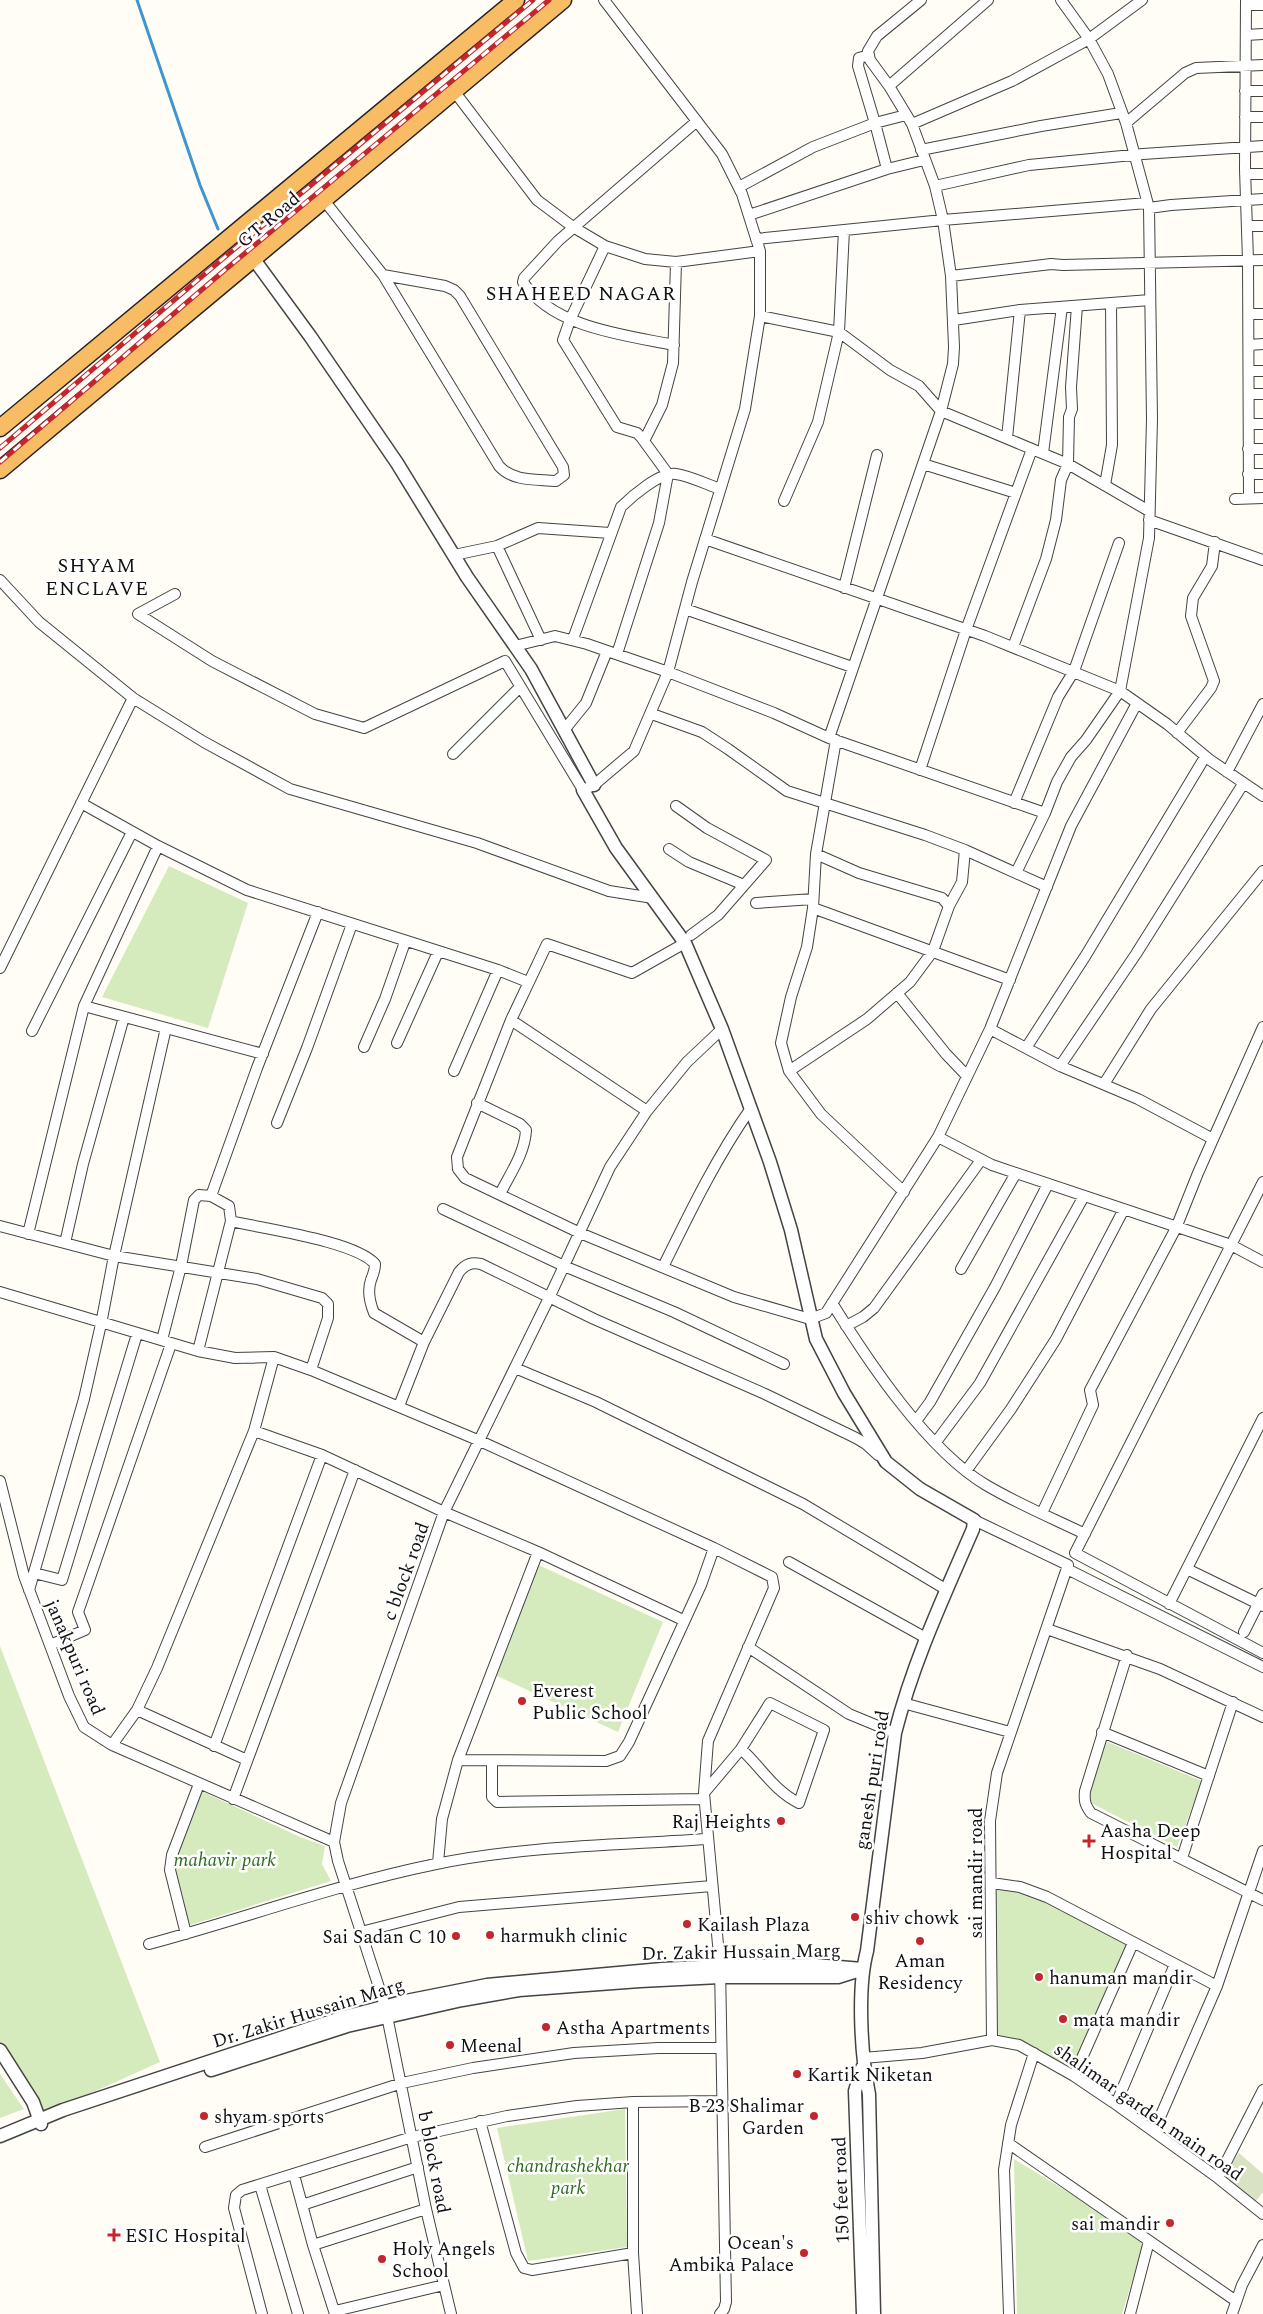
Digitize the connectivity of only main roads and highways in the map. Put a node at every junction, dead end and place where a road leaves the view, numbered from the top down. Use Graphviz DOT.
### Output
graph roads {
  1 [pos="516,0"];
  2 [pos="563,0"];
  3 [pos="0,428"];
  4 [pos="0,470"];
  1 -- 3 [label="highway, GT Road"];
  2 -- 4 [label="highway, GT Road"];
}
